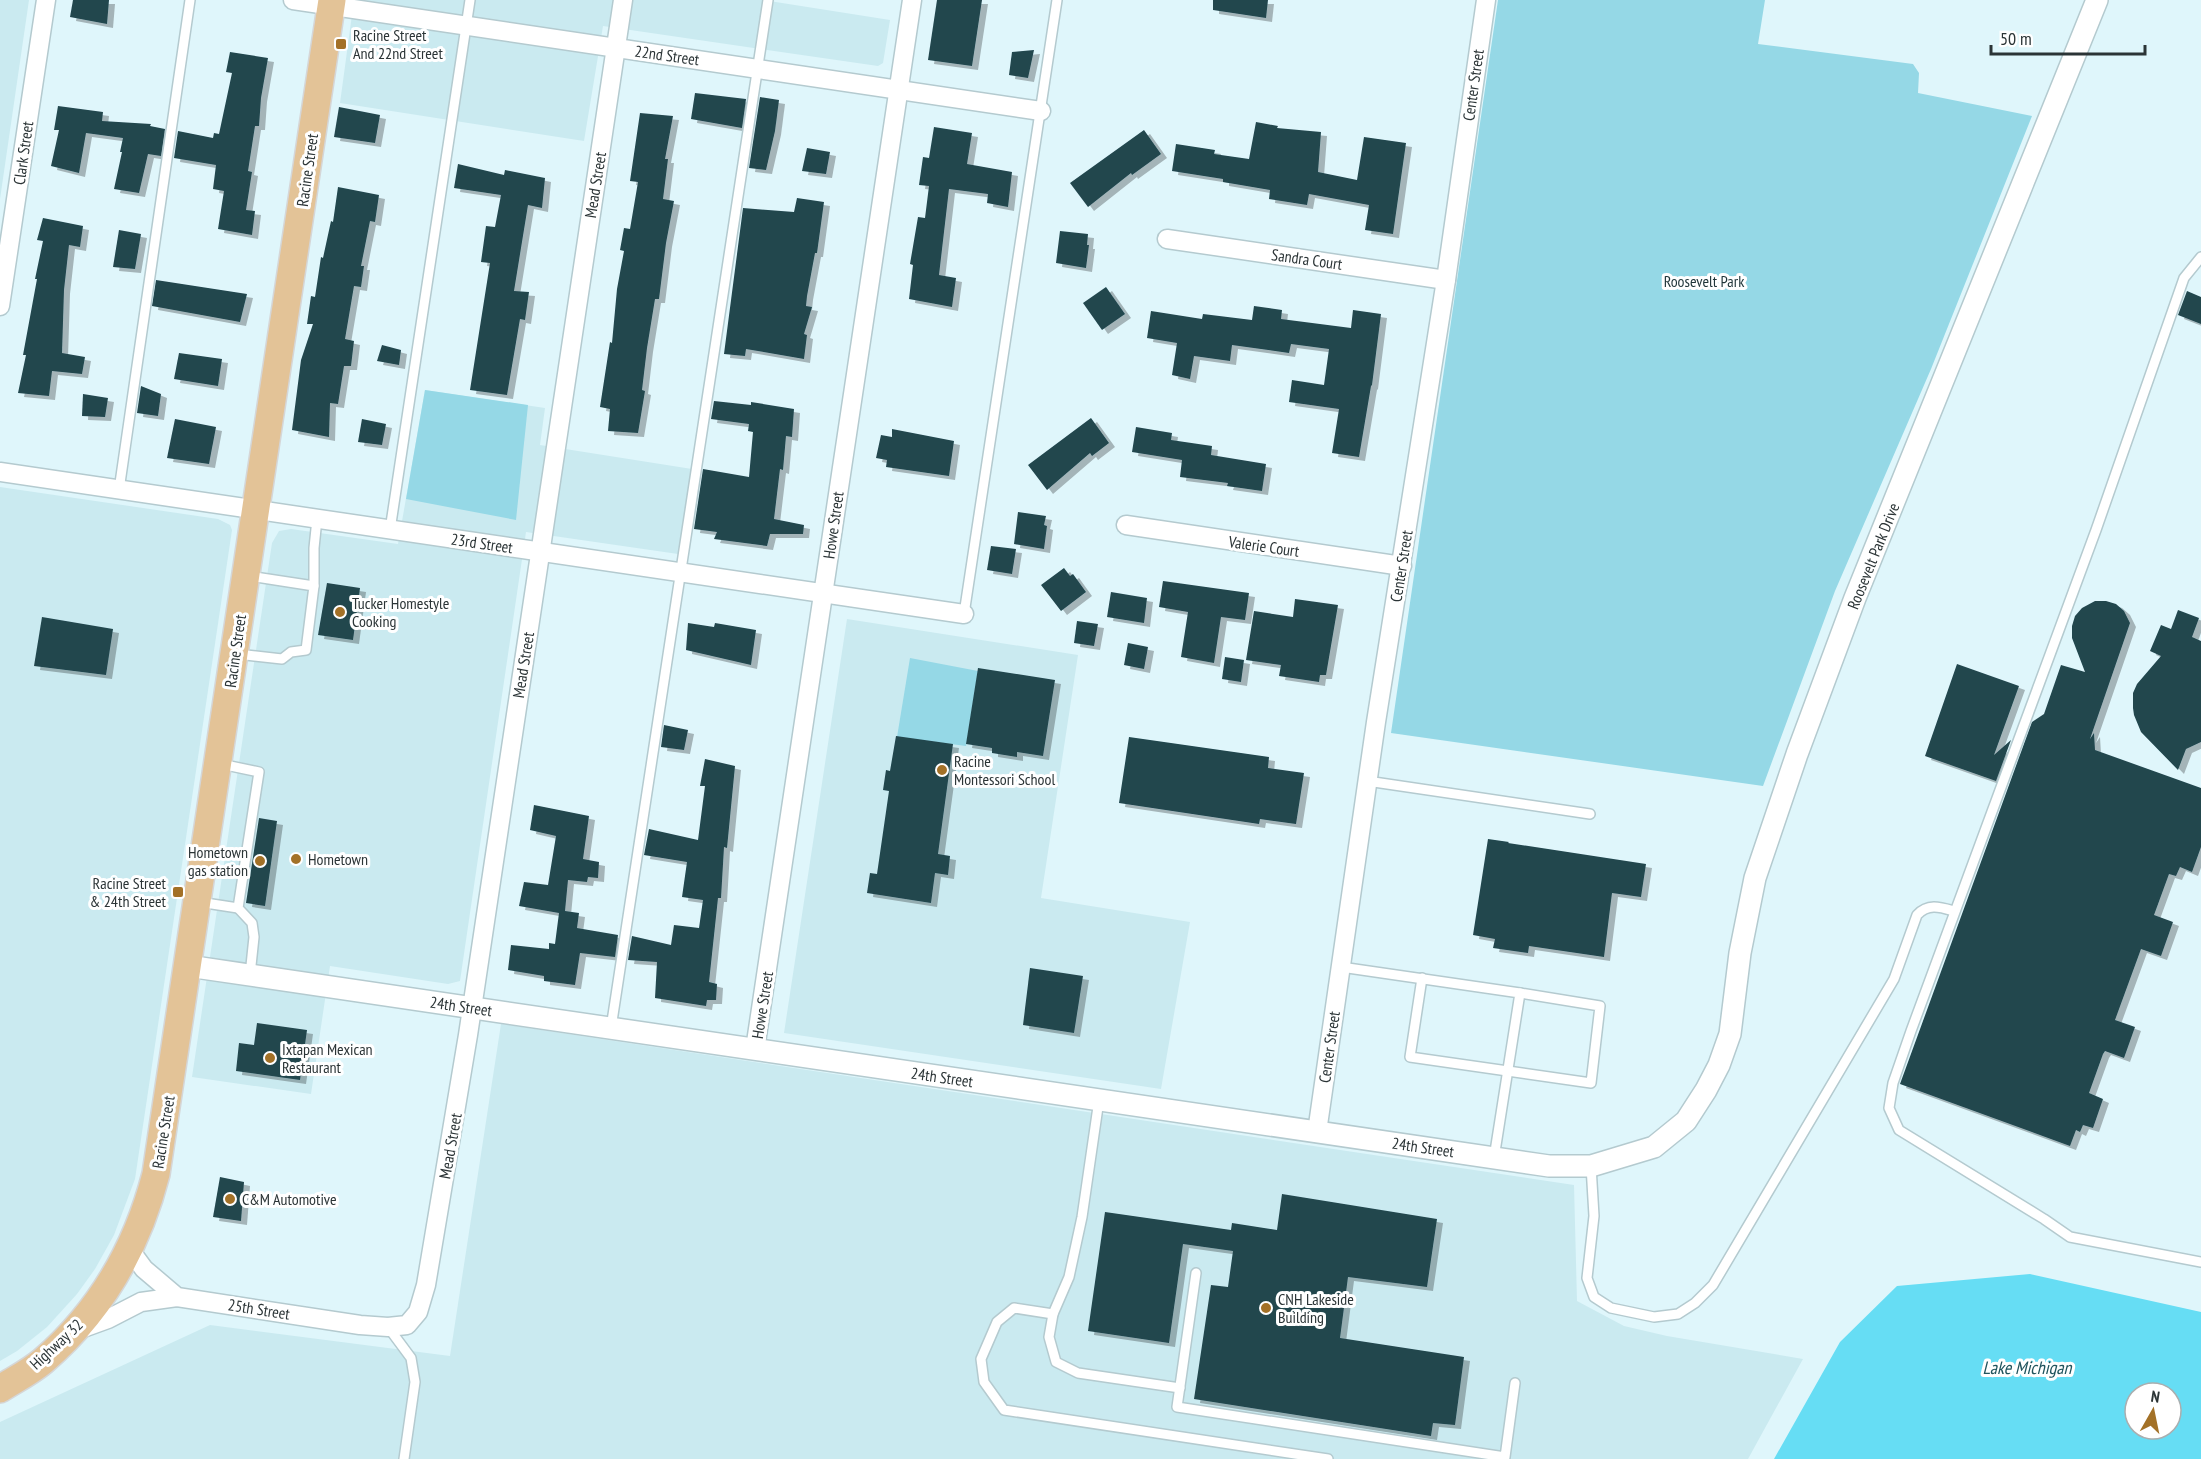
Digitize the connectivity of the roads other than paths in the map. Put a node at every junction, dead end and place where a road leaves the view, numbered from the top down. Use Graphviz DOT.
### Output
graph roads {
  1 [pos="46,0"];
  2 [pos="190,0"];
  3 [pos="293,0"];
  4 [pos="470,0"];
  5 [pos="623,0"];
  6 [pos="768,0"];
  7 [pos="912,0"];
  8 [pos="1057,0"];
  9 [pos="1486,0"];
  10 [pos="2097,0"];
  11 [pos="332,3"];
  12 [pos="466,26"];
  13 [pos="616,48"];
  14 [pos="758,69"];
  15 [pos="898,90"];
  16 [pos="1041,111"];
  17 [pos="1167,239"];
  18 [pos="2201,256"];
  19 [pos="1446,280"];
  20 [pos="0,306"];
  21 [pos="0,472"];
  22 [pos="119,489"];
  23 [pos="256,510"];
  24 [pos="317,519"];
  25 [pos="1126,525"];
  26 [pos="390,530"];
  27 [pos="540,552"];
  28 [pos="1402,566"];
  29 [pos="681,573"];
  30 [pos="246,575"];
  31 [pos="315,586"];
  32 [pos="823,594"];
  33 [pos="964,614"];
  34 [pos="235,653"];
  35 [pos="218,764"];
  36 [pos="1367,781"];
  37 [pos="1590,814"];
  38 [pos="198,902"];
  39 [pos="238,908"];
  40 [pos="1954,911"];
  41 [pos="188,966"];
  42 [pos="1341,967"];
  43 [pos="250,975"];
  44 [pos="1422,978"];
  45 [pos="1520,993"];
  46 [pos="472,1007"];
  47 [pos="611,1028"];
  48 [pos="755,1049"];
  49 [pos="1508,1073"];
  50 [pos="1099,1100"];
  51 [pos="1686,1121"];
  52 [pos="1317,1132"];
  53 [pos="1494,1158"];
  54 [pos="1591,1166"];
  55 [pos="130,1250"];
  56 [pos="2201,1262"];
  57 [pos="1196,1274"];
  58 [pos="106,1292"];
  59 [pos="177,1297"];
  60 [pos="1053,1314"];
  61 [pos="407,1325"];
  62 [pos="388,1327"];
  63 [pos="74,1332"];
  64 [pos="1515,1383"];
  65 [pos="1180,1388"];
  66 [pos="0,1389"];
  67 [pos="1505,1458"];
  68 [pos="404,1459"];
  69 [pos="1328,1459"];
  1 -- 20 [label="street, Clark Street"];
  2 -- 22 [label="lane"];
  3 -- 11 [label="street, 22nd Street"];
  4 -- 12 [label="lane"];
  5 -- 13 [label="street, Mead Street"];
  6 -- 14 [label="lane"];
  7 -- 15 [label="street, Howe Street"];
  8 -- 16 [label="lane"];
  9 -- 19 [label="street, Center Street"];
  10 -- 51 [label="street, Roosevelt Park Drive"];
  11 -- 12 [label="street, 22nd Street"];
  11 -- 23 [label="main road, Racine Street"];
  12 -- 13 [label="street, 22nd Street"];
  12 -- 26 [label="lane"];
  13 -- 14 [label="street, 22nd Street"];
  13 -- 27 [label="street, Mead Street"];
  14 -- 15 [label="street, 22nd Street"];
  14 -- 29 [label="lane"];
  15 -- 16 [label="street, 22nd Street"];
  15 -- 32 [label="street, Howe Street"];
  16 -- 33 [label="lane"];
  17 -- 19 [label="street, Sandra Court"];
  18 -- 40 [label="lane"];
  19 -- 28 [label="street, Center Street"];
  21 -- 22 [label="street, 23rd Street"];
  22 -- 23 [label="street, 23rd Street"];
  23 -- 24 [label="street, 23rd Street"];
  23 -- 30 [label="main road, Racine Street"];
  24 -- 26 [label="street, 23rd Street"];
  24 -- 31 [label="lane"];
  25 -- 28 [label="street, Valerie Court"];
  26 -- 27 [label="street, 23rd Street"];
  27 -- 29 [label="street, 23rd Street"];
  27 -- 46 [label="street, Mead Street"];
  28 -- 36 [label="street, Center Street"];
  29 -- 32 [label="street, 23rd Street"];
  29 -- 47 [label="lane"];
  30 -- 31 [label="lane"];
  30 -- 34 [label="main road, Racine Street"];
  31 -- 34 [label="lane"];
  32 -- 33 [label="street, 23rd Street"];
  32 -- 48 [label="street, Howe Street"];
  34 -- 35 [label="main road, Racine Street"];
  35 -- 38 [label="main road, Racine Street"];
  35 -- 39 [label="lane"];
  36 -- 37 [label="lane"];
  36 -- 42 [label="street, Center Street"];
  38 -- 39 [label="lane"];
  38 -- 41 [label="main road, Racine Street"];
  39 -- 43 [label="lane"];
  40 -- 54 [label="lane"];
  40 -- 56 [label="lane"];
  41 -- 43 [label="street, 24th Street"];
  41 -- 55 [label="main road, Racine Street"];
  42 -- 44 [label="lane"];
  42 -- 52 [label="street, Center Street"];
  43 -- 46 [label="street, 24th Street"];
  44 -- 45 [label="lane"];
  44 -- 49 [label="lane"];
  45 -- 49 [label="lane"];
  45 -- 49 [label="lane"];
  46 -- 47 [label="street, 24th Street"];
  46 -- 61 [label="street, Mead Street"];
  47 -- 48 [label="street, 24th Street"];
  48 -- 50 [label="street, 24th Street"];
  49 -- 53 [label="lane"];
  50 -- 52 [label="street, 24th Street"];
  50 -- 60 [label="lane"];
  51 -- 54 [label="street, 24th Street"];
  52 -- 53 [label="street, 24th Street"];
  53 -- 54 [label="street, 24th Street"];
  55 -- 58 [label="main road, Racine Street"];
  55 -- 59 [label="street"];
  57 -- 65 [label="lane"];
  58 -- 63 [label="main road, Highway 32"];
  59 -- 62 [label="street, 25th Street"];
  59 -- 63 [label="street, 25th Street"];
  60 -- 65 [label="lane"];
  60 -- 69 [label="lane"];
  61 -- 62 [label="street, 25th Street"];
  62 -- 68 [label="lane"];
  63 -- 66 [label="main road, Highway 32"];
  64 -- 67 [label="lane"];
  65 -- 67 [label="lane"];
}
